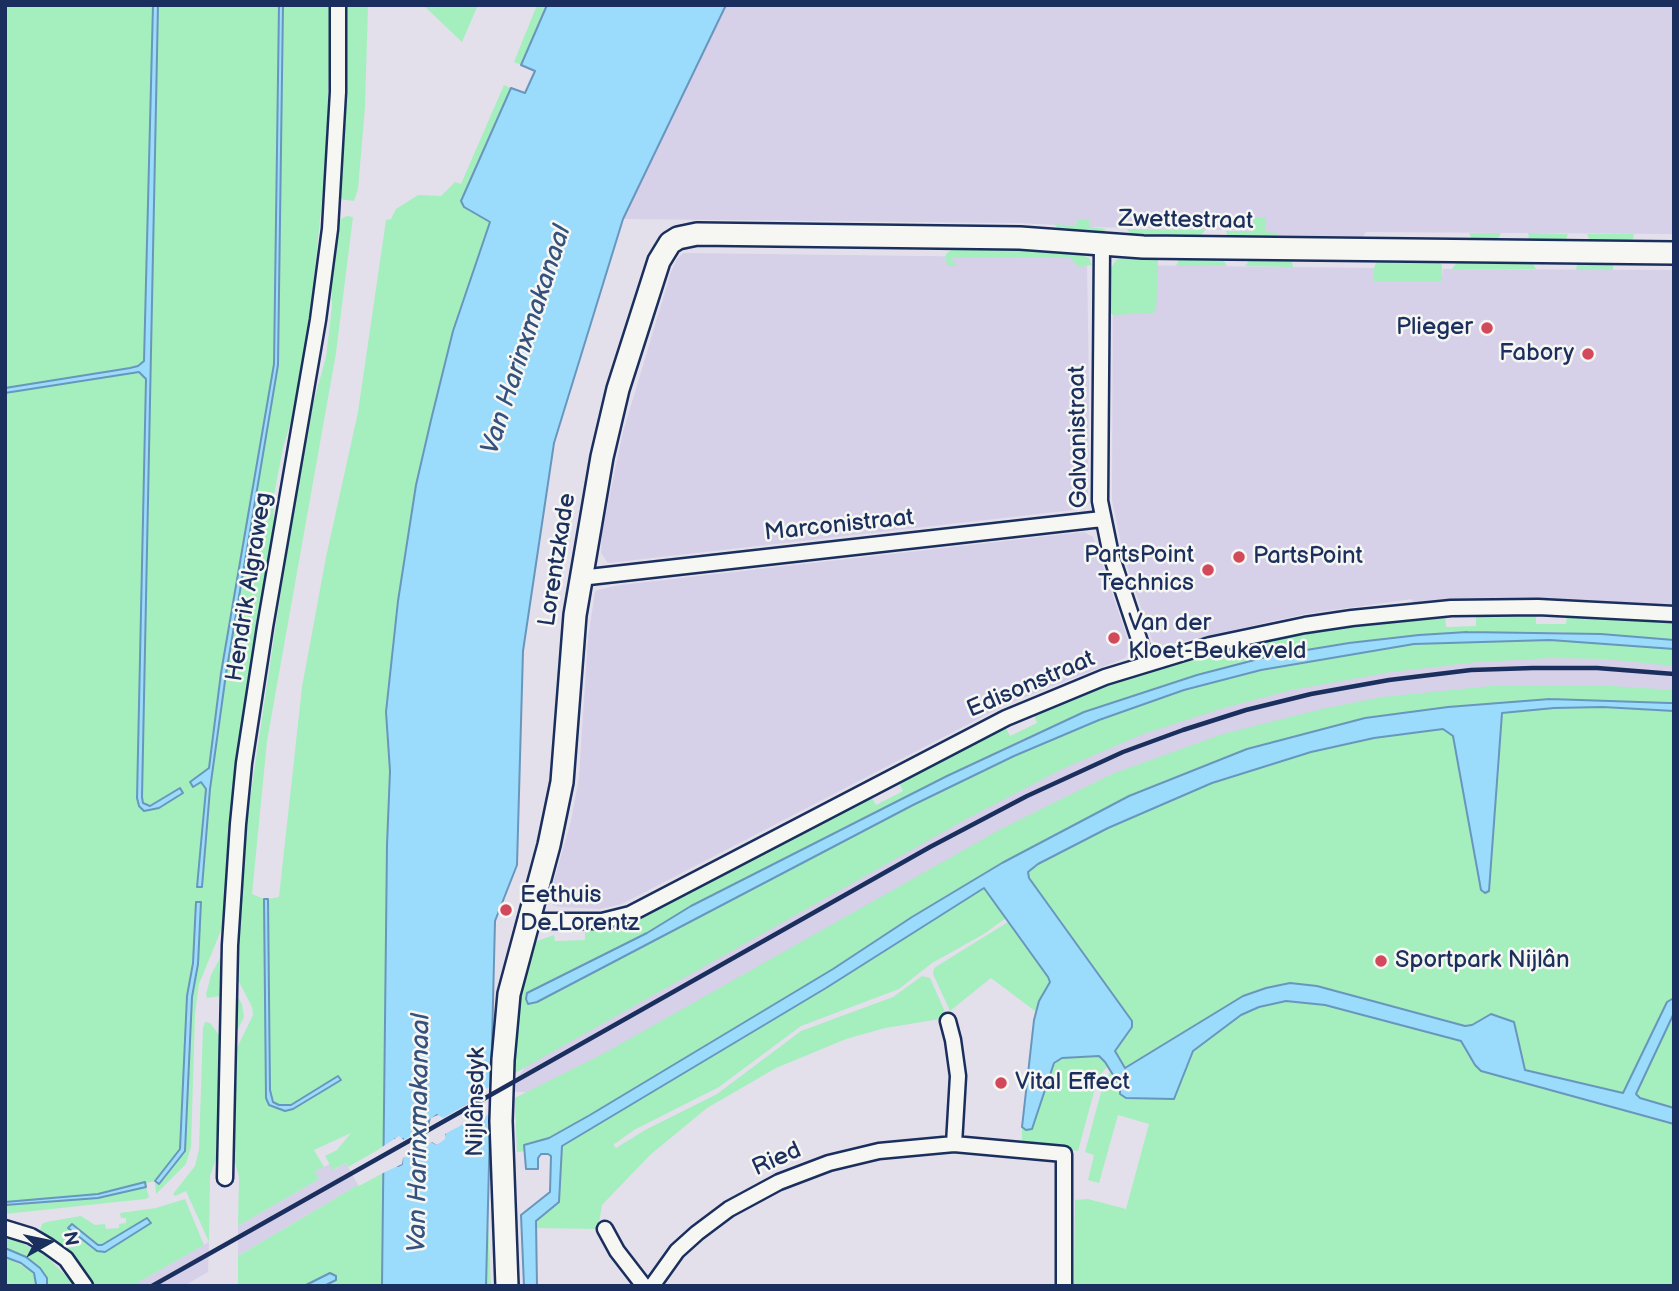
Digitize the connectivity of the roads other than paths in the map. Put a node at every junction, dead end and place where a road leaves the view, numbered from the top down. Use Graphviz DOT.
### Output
graph roads {
  1 [pos="338,5"];
  2 [pos="697,234"];
  3 [pos="1102,245"];
  4 [pos="1674,253"];
  5 [pos="1102,519"];
  6 [pos="580,578"];
  7 [pos="1674,614"];
  8 [pos="1147,663"];
  9 [pos="527,921"];
  10 [pos="948,1021"];
  11 [pos="954,1144"];
  12 [pos="225,1178"];
  13 [pos="5,1228"];
  14 [pos="605,1229"];
  15 [pos="86,1286"];
  16 [pos="507,1286"];
  17 [pos="644,1286"];
  18 [pos="652,1286"];
  19 [pos="1064,1286"];
  1 -- 12 [label="street, Hendrik Algraweg"];
  2 -- 3 [label="street, Zwettestraat"];
  2 -- 6 [label="street, Lorentzkade"];
  3 -- 4 [label="street, Zwettestraat"];
  3 -- 5 [label="street, Galvanistraat"];
  5 -- 6 [label="street, Marconistraat"];
  5 -- 8 [label="street, Galvanistraat"];
  6 -- 9 [label="street, Lorentzkade"];
  7 -- 8 [label="street, Edisonstraat"];
  8 -- 9 [label="street, Edisonstraat"];
  9 -- 16 [label="street, Nijlânsdyk"];
  10 -- 11 [label="street"];
  11 -- 18 [label="street, Ried"];
  11 -- 19 [label="street, Ried"];
  13 -- 15 [label="street"];
  14 -- 17 [label="street"];
}
